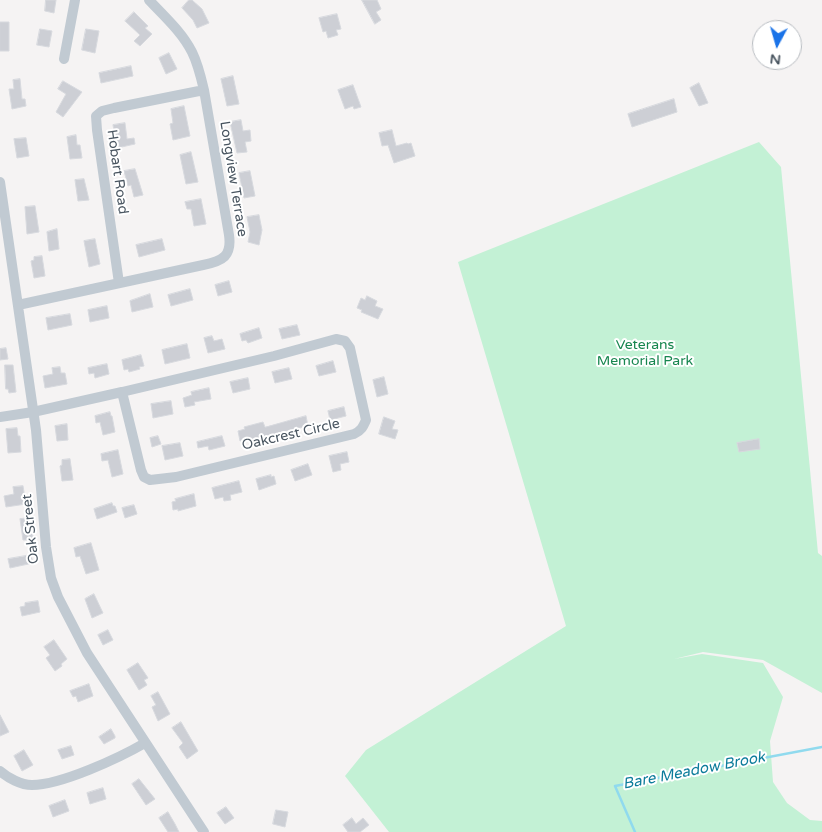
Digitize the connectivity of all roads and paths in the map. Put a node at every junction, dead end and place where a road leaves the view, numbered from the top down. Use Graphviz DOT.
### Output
graph roads {
  1 [pos="75,0"];
  2 [pos="149,0"];
  3 [pos="64,59"];
  4 [pos="204,90"];
  5 [pos="0,182"];
  6 [pos="10,247"];
  7 [pos="0,253"];
  8 [pos="119,283"];
  9 [pos="18,304"];
  10 [pos="122,392"];
  11 [pos="33,412"];
  12 [pos="0,417"];
  13 [pos="145,743"];
  14 [pos="0,771"];
  15 [pos="204,832"];
  1 -- 3 [label="street"];
  2 -- 4 [label="street, Longview Terrace"];
  4 -- 8 [label="street, Longview Terrace"];
  4 -- 8 [label="street, Hobart Road"];
  5 -- 6 [label="street, Oak Street"];
  6 -- 7 [label="street"];
  6 -- 9 [label="street, Oak Street"];
  8 -- 9 [label="street, Longview Terrace"];
  9 -- 11 [label="street, Oak Street"];
  10 -- 10 [label="street, Oakcrest Circle"];
  10 -- 11 [label="street, Oakcrest Circle"];
  11 -- 12 [label="street, Oakcrest Circle"];
  11 -- 13 [label="street, Oak Street"];
  13 -- 14 [label="street"];
  13 -- 15 [label="street, Oak Street"];
}
